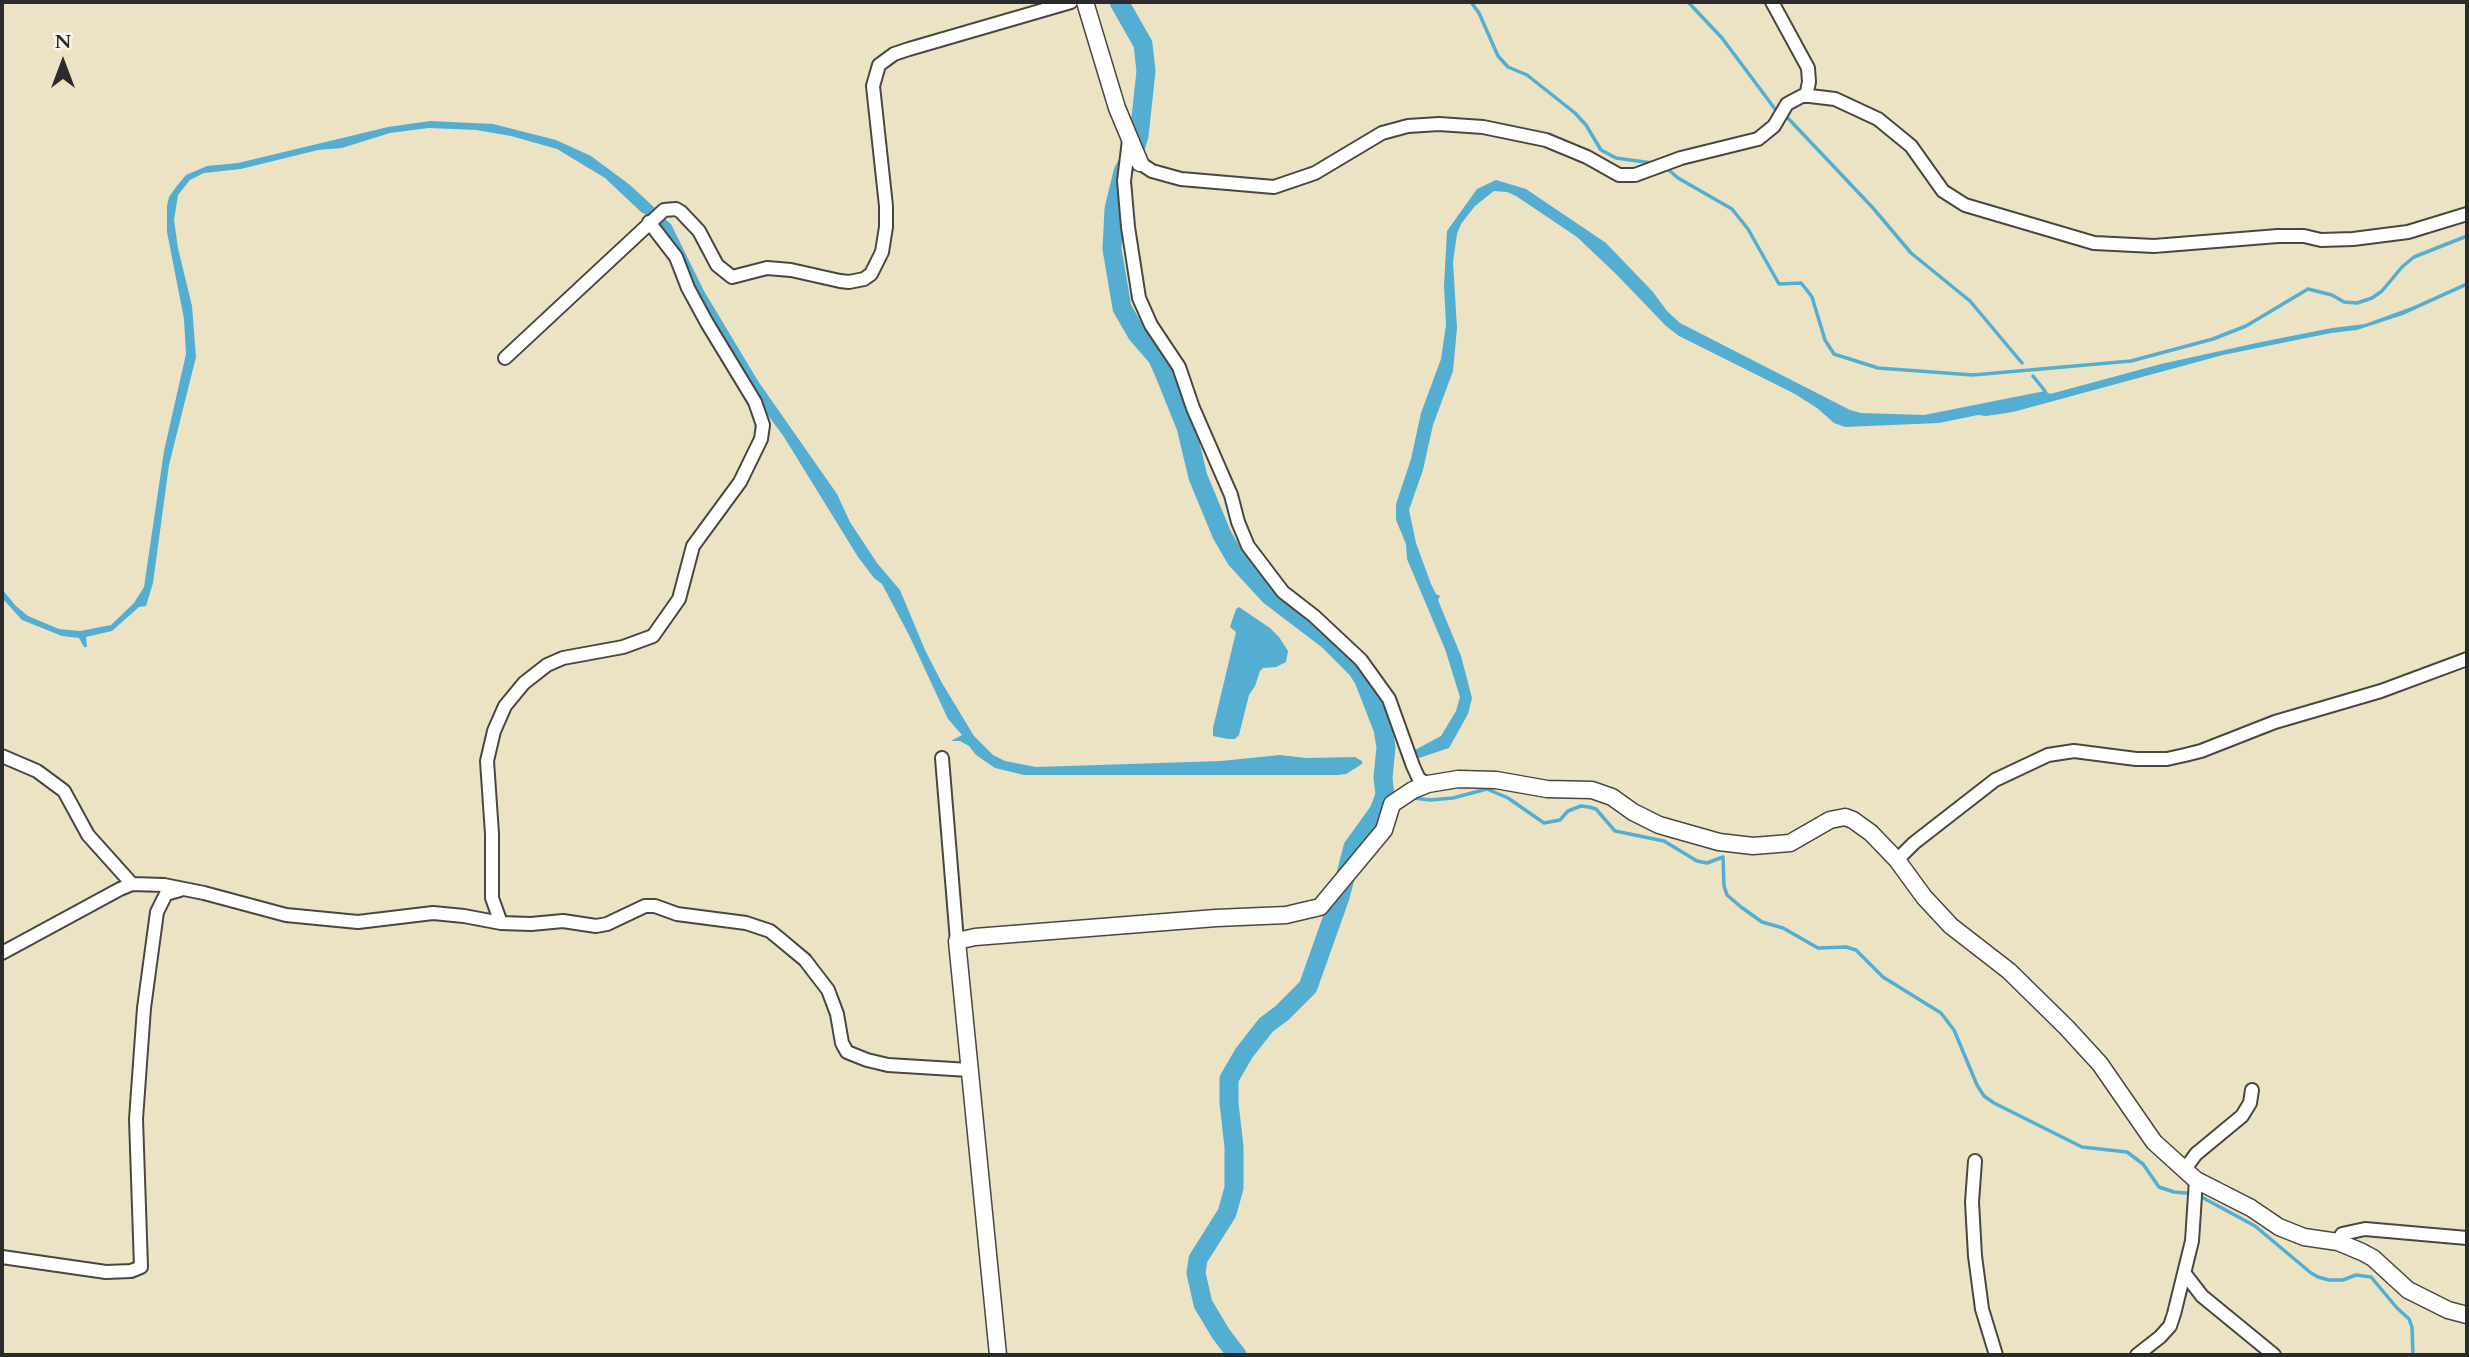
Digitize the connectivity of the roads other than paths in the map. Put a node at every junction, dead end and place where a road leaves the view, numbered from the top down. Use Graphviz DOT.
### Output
graph roads {
  1 [pos="1071,2"];
  2 [pos="1085,2"];
  3 [pos="1772,2"];
  4 [pos="1806,96"];
  5 [pos="1129,140"];
  6 [pos="1140,163"];
  7 [pos="2467,214"];
  8 [pos="649,222"];
  9 [pos="505,358"];
  10 [pos="2467,659"];
  11 [pos="2,756"];
  12 [pos="942,758"];
  13 [pos="1428,784"];
  14 [pos="1897,860"];
  15 [pos="132,884"];
  16 [pos="181,890"];
  17 [pos="501,923"];
  18 [pos="957,941"];
  19 [pos="2,953"];
  20 [pos="969,1070"];
  21 [pos="2252,1090"];
  22 [pos="1975,1161"];
  23 [pos="2191,1175"];
  24 [pos="2467,1238"];
  25 [pos="2338,1242"];
  26 [pos="2,1257"];
  27 [pos="2186,1275"];
  28 [pos="2467,1315"];
  29 [pos="998,1355"];
  30 [pos="1996,1355"];
  31 [pos="2137,1355"];
  32 [pos="2274,1355"];
  1 -- 8 [label="street"];
  2 -- 5 [label="street"];
  3 -- 4 [label="street"];
  4 -- 6 [label="street"];
  4 -- 7 [label="street"];
  5 -- 6 [label="street"];
  5 -- 13 [label="street"];
  8 -- 9 [label="street"];
  8 -- 17 [label="street"];
  10 -- 14 [label="street"];
  11 -- 15 [label="street"];
  12 -- 18 [label="street"];
  13 -- 14 [label="street"];
  13 -- 18 [label="street"];
  14 -- 23 [label="street"];
  15 -- 16 [label="street"];
  15 -- 19 [label="street"];
  16 -- 17 [label="street"];
  16 -- 26 [label="street"];
  17 -- 20 [label="street"];
  18 -- 20 [label="street"];
  20 -- 29 [label="street"];
  21 -- 23 [label="street"];
  22 -- 30 [label="street"];
  23 -- 25 [label="street"];
  23 -- 27 [label="street"];
  24 -- 25 [label="street"];
  25 -- 28 [label="street"];
  27 -- 31 [label="street"];
  27 -- 32 [label="street"];
}
